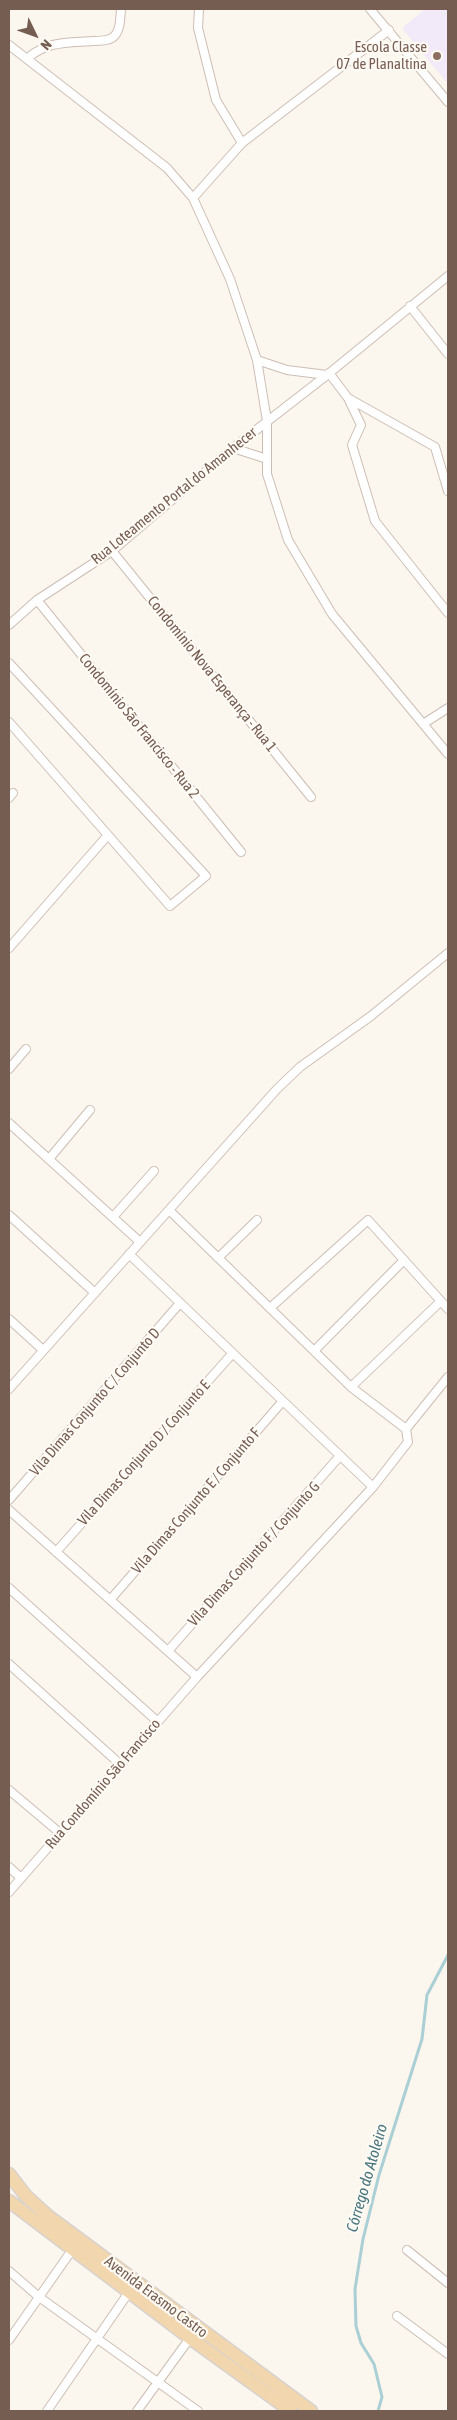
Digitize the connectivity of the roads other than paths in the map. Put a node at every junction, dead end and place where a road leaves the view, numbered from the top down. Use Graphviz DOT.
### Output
graph roads {
  1 [pos="120,9"];
  2 [pos="198,9"];
  3 [pos="370,9"];
  4 [pos="389,30"];
  5 [pos="9,45"];
  6 [pos="28,58"];
  7 [pos="448,102"];
  8 [pos="242,144"];
  9 [pos="193,198"];
  10 [pos="448,276"];
  11 [pos="410,306"];
  12 [pos="448,354"];
  13 [pos="257,360"];
  14 [pos="328,374"];
  15 [pos="348,398"];
  16 [pos="267,421"];
  17 [pos="233,448"];
  18 [pos="267,459"];
  19 [pos="448,491"];
  20 [pos="112,551"];
  21 [pos="37,600"];
  22 [pos="448,613"];
  23 [pos="9,625"];
  24 [pos="9,663"];
  25 [pos="448,708"];
  26 [pos="9,722"];
  27 [pos="423,724"];
  28 [pos="448,754"];
  29 [pos="311,797"];
  30 [pos="108,835"];
  31 [pos="241,852"];
  32 [pos="9,948"];
  33 [pos="448,953"];
  34 [pos="26,1049"];
  35 [pos="9,1068"];
  36 [pos="90,1110"];
  37 [pos="9,1123"];
  38 [pos="49,1159"];
  39 [pos="154,1171"];
  40 [pos="169,1210"];
  41 [pos="9,1215"];
  42 [pos="113,1217"];
  43 [pos="257,1220"];
  44 [pos="140,1242"];
  45 [pos="129,1254"];
  46 [pos="218,1258"];
  47 [pos="404,1260"];
  48 [pos="95,1293"];
  49 [pos="441,1301"];
  50 [pos="180,1303"];
  51 [pos="270,1308"];
  52 [pos="448,1309"];
  53 [pos="9,1319"];
  54 [pos="43,1350"];
  55 [pos="314,1351"];
  56 [pos="232,1354"];
  57 [pos="448,1377"];
  58 [pos="10,1384"];
  59 [pos="351,1387"];
  60 [pos="282,1402"];
  61 [pos="406,1429"];
  62 [pos="339,1458"];
  63 [pos="373,1487"];
  64 [pos="9,1500"];
  65 [pos="9,1510"];
  66 [pos="56,1552"];
  67 [pos="9,1588"];
  68 [pos="110,1600"];
  69 [pos="168,1651"];
  70 [pos="9,1664"];
  71 [pos="197,1677"];
  72 [pos="158,1722"];
  73 [pos="121,1765"];
  74 [pos="9,1790"];
  75 [pos="60,1833"];
  76 [pos="9,1867"];
  77 [pos="21,1878"];
  78 [pos="9,1892"];
  79 [pos="9,2174"];
  80 [pos="9,2201"];
  81 [pos="72,2250"];
  82 [pos="407,2250"];
  83 [pos="9,2271"];
  84 [pos="448,2283"];
  85 [pos="129,2292"];
  86 [pos="39,2297"];
  87 [pos="397,2316"];
  88 [pos="98,2338"];
  89 [pos="190,2338"];
  90 [pos="9,2340"];
  91 [pos="448,2354"];
  92 [pos="157,2382"];
  93 [pos="46,2411"];
  94 [pos="137,2411"];
  95 [pos="198,2411"];
  96 [pos="291,2411"];
  97 [pos="311,2411"];
  1 -- 6 [label="street"];
  2 -- 8 [label="street"];
  3 -- 4 [label="street"];
  4 -- 7 [label="street"];
  4 -- 8 [label="street"];
  5 -- 6 [label="street"];
  6 -- 9 [label="street"];
  8 -- 9 [label="street"];
  9 -- 13 [label="street"];
  10 -- 11 [label="street, Rua Loteamento Portal do Amanhecer"];
  11 -- 12 [label="street"];
  11 -- 14 [label="street, Rua Loteamento Portal do Amanhecer"];
  13 -- 14 [label="street"];
  13 -- 16 [label="street"];
  14 -- 15 [label="street"];
  14 -- 16 [label="street, Rua Loteamento Portal do Amanhecer"];
  15 -- 19 [label="street"];
  15 -- 22 [label="street"];
  16 -- 17 [label="street, Rua Loteamento Portal do Amanhecer"];
  16 -- 18 [label="street"];
  17 -- 18 [label="street"];
  17 -- 20 [label="street, Rua Loteamento Portal do Amanhecer"];
  18 -- 27 [label="street"];
  20 -- 21 [label="street, Rua Loteamento Portal do Amanhecer"];
  20 -- 29 [label="street, Condomínio Nova Esperança - Rua 1"];
  21 -- 23 [label="street, Rua Loteamento Portal do Amanhecer"];
  21 -- 31 [label="street, Condomínio São Francisco - Rua 2"];
  24 -- 30 [label="street"];
  25 -- 27 [label="street"];
  26 -- 30 [label="street"];
  27 -- 28 [label="street"];
  30 -- 32 [label="street"];
  33 -- 40 [label="street"];
  34 -- 35 [label="street"];
  36 -- 38 [label="street"];
  37 -- 38 [label="street"];
  38 -- 42 [label="street"];
  39 -- 42 [label="street"];
  40 -- 44 [label="street"];
  40 -- 46 [label="street"];
  41 -- 48 [label="street"];
  42 -- 44 [label="street"];
  43 -- 46 [label="street"];
  44 -- 45 [label="street"];
  45 -- 48 [label="street"];
  45 -- 50 [label="street"];
  46 -- 51 [label="street"];
  47 -- 49 [label="street"];
  47 -- 51 [label="street"];
  47 -- 55 [label="street"];
  48 -- 54 [label="street"];
  49 -- 52 [label="street"];
  49 -- 59 [label="street"];
  50 -- 56 [label="street"];
  50 -- 64 [label="street, Vila Dimas Conjunto C / Conjunto D"];
  51 -- 55 [label="street"];
  53 -- 54 [label="street"];
  54 -- 58 [label="street"];
  55 -- 59 [label="street"];
  56 -- 60 [label="street"];
  56 -- 66 [label="street, Vila Dimas Conjunto D / Conjunto E"];
  57 -- 61 [label="street"];
  59 -- 61 [label="street"];
  60 -- 62 [label="street"];
  60 -- 68 [label="street, Vila Dimas Conjunto E / Conjunto F"];
  61 -- 63 [label="street, Rua Condomínio São Francisco"];
  62 -- 63 [label="street"];
  62 -- 69 [label="street, Vila Dimas Conjunto F / Conjunto G"];
  63 -- 71 [label="street, Rua Condomínio São Francisco"];
  65 -- 66 [label="street"];
  66 -- 68 [label="street"];
  67 -- 72 [label="street"];
  68 -- 69 [label="street"];
  69 -- 71 [label="street"];
  70 -- 73 [label="street"];
  71 -- 72 [label="street, Rua Condomínio São Francisco"];
  72 -- 73 [label="street, Rua Condomínio São Francisco"];
  73 -- 75 [label="street, Rua Condomínio São Francisco"];
  74 -- 75 [label="street"];
  75 -- 77 [label="street, Rua Condomínio São Francisco"];
  76 -- 77 [label="street"];
  77 -- 78 [label="street, Rua Condomínio São Francisco"];
  79 -- 97 [label="main road, Avenida Erasmo Castro"];
  80 -- 81 [label="main road, Avenida Erasmo Castro"];
  81 -- 85 [label="main road, Avenida Erasmo Castro"];
  81 -- 86 [label="street"];
  82 -- 84 [label="street"];
  83 -- 86 [label="street"];
  85 -- 88 [label="street"];
  85 -- 89 [label="main road, Avenida Erasmo Castro"];
  86 -- 88 [label="street"];
  86 -- 90 [label="street"];
  87 -- 91 [label="street"];
  88 -- 92 [label="street"];
  88 -- 93 [label="street"];
  89 -- 92 [label="street"];
  89 -- 96 [label="main road, Avenida Erasmo Castro"];
  92 -- 94 [label="street"];
  92 -- 95 [label="street"];
}
